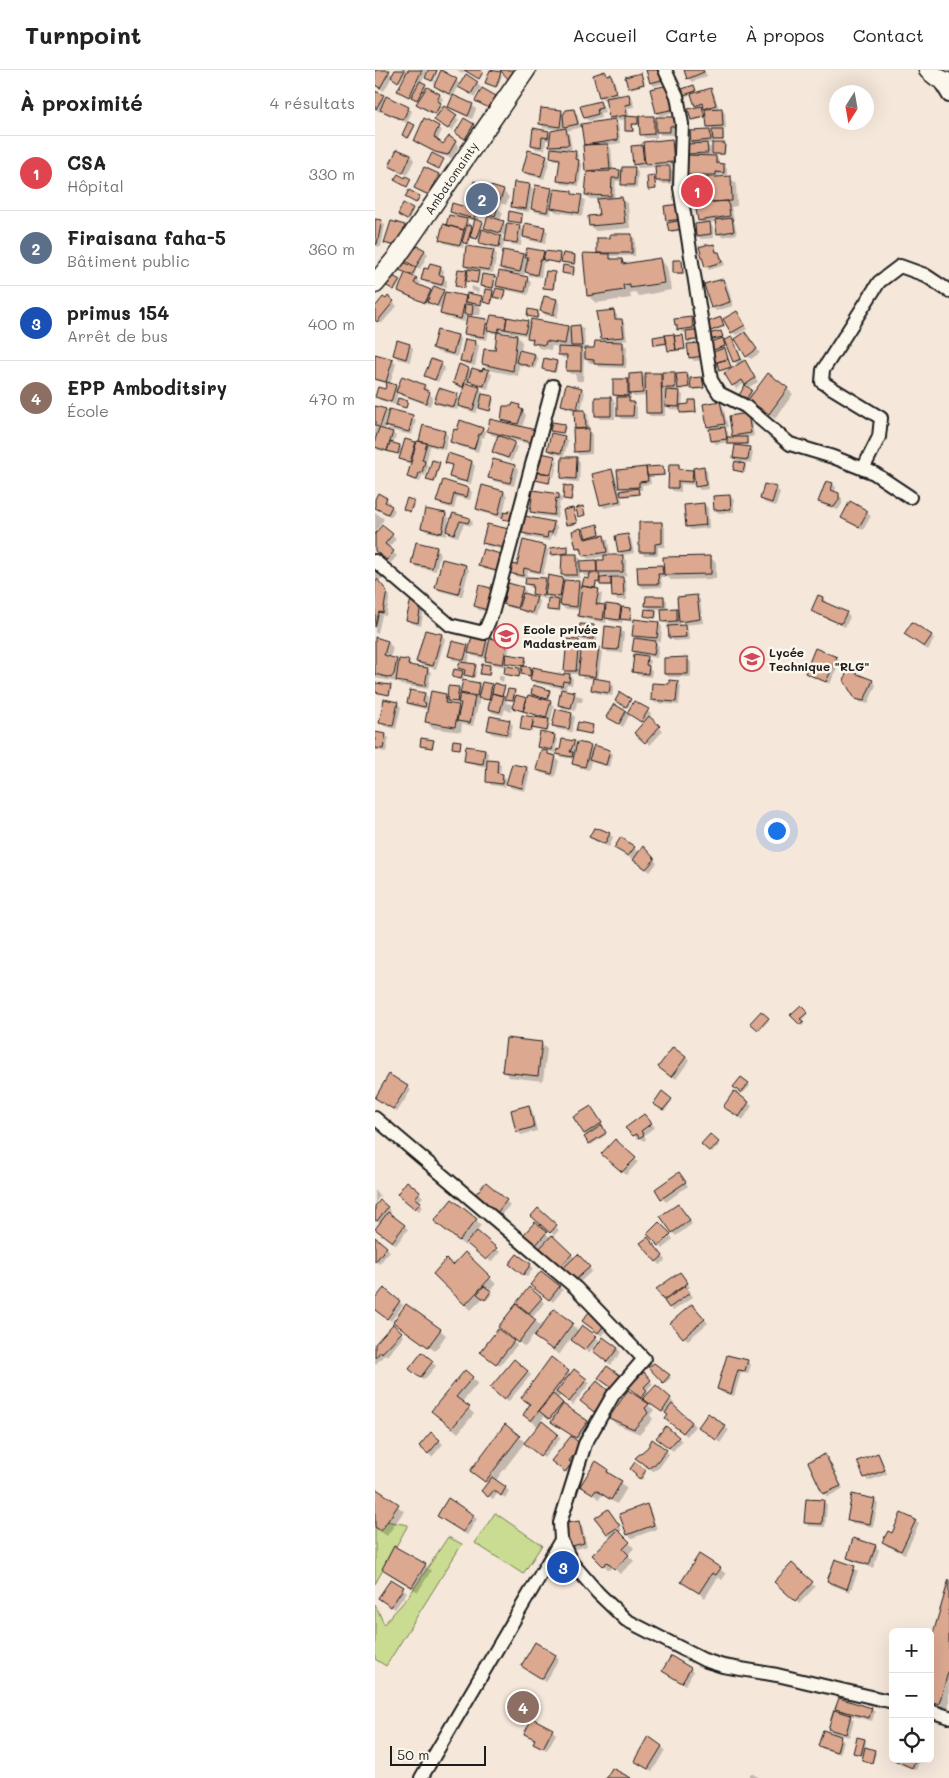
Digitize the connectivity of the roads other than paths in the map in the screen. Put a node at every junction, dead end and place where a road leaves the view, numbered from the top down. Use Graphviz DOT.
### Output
graph roads {
  1 [pos="526,70"];
  2 [pos="665,70"];
  3 [pos="938,77"];
  4 [pos="949,96"];
  5 [pos="375,284"];
  6 [pos="949,292"];
  7 [pos="553,386"];
  8 [pos="863,469"];
  9 [pos="910,497"];
  10 [pos="375,560"];
  11 [pos="375,1118"];
  12 [pos="561,1540"];
  13 [pos="889,1701"];
  14 [pos="934,1712"];
  15 [pos="949,1717"];
  16 [pos="421,1778"];
  1 -- 5 [label="main road, Ambatomainty"];
  2 -- 8 [label="street"];
  3 -- 4 [label="street"];
  6 -- 8 [label="street"];
  7 -- 10 [label="street"];
  8 -- 9 [label="street"];
  11 -- 12 [label="street"];
  12 -- 13 [label="street"];
  12 -- 16 [label="street"];
  14 -- 15 [label="street"];
}
